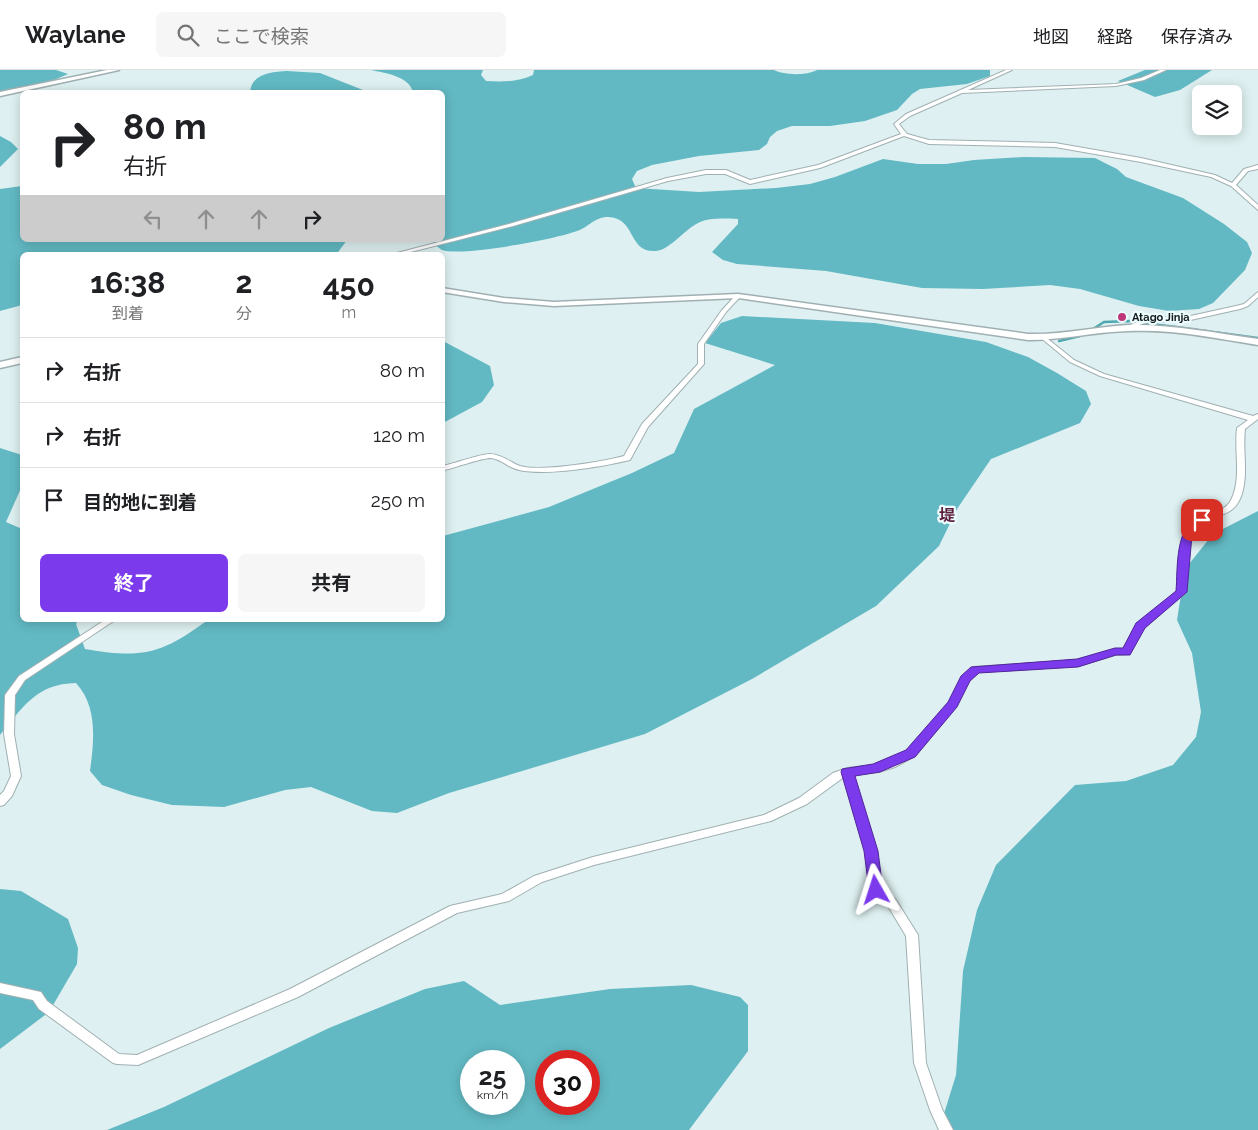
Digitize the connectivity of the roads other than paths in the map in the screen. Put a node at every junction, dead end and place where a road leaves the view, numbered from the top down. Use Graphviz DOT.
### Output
graph roads {
  1 [pos="116,70"];
  2 [pos="1010,70"];
  3 [pos="1164,70"];
  4 [pos="958,92"];
  5 [pos="0,94"];
  6 [pos="905,134"];
  7 [pos="1258,167"];
  8 [pos="1232,185"];
  9 [pos="1258,208"];
  10 [pos="444,242"];
  11 [pos="445,242"];
  12 [pos="404,252"];
  13 [pos="445,290"];
  14 [pos="1258,294"];
  15 [pos="738,296"];
  16 [pos="1136,324"];
  17 [pos="1043,338"];
  18 [pos="1258,342"];
  19 [pos="20,360"];
  20 [pos="0,365"];
  21 [pos="1256,417"];
  22 [pos="445,468"];
  23 [pos="108,622"];
  24 [pos="847,772"];
  25 [pos="0,802"];
  26 [pos="0,988"];
  27 [pos="946,1130"];
  1 -- 5 [label="main road"];
  2 -- 4 [label="street"];
  3 -- 4 [label="street"];
  4 -- 6 [label="street"];
  6 -- 8 [label="street"];
  6 -- 11 [label="street"];
  7 -- 8 [label="street"];
  8 -- 9 [label="street"];
  10 -- 12 [label="street"];
  13 -- 15 [label="street"];
  14 -- 16 [label="street"];
  15 -- 17 [label="street"];
  15 -- 22 [label="street"];
  16 -- 17 [label="street"];
  16 -- 18 [label="street"];
  17 -- 21 [label="street"];
  19 -- 20 [label="street"];
  21 -- 24 [label="street"];
  23 -- 25 [label="street"];
  24 -- 26 [label="street"];
  24 -- 27 [label="street"];
}
